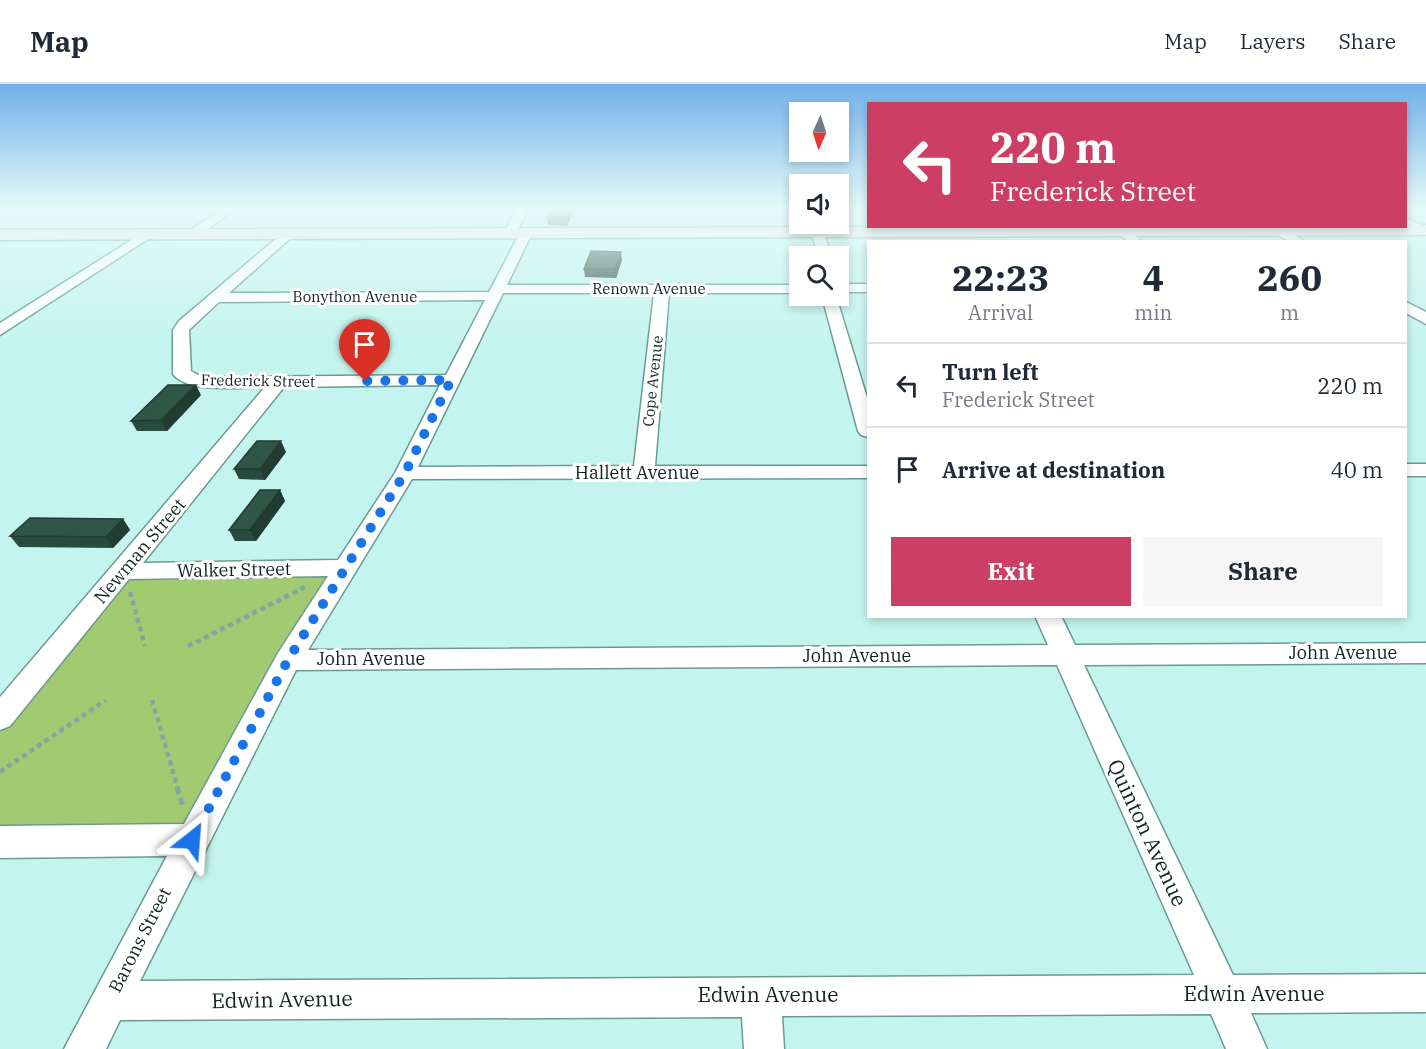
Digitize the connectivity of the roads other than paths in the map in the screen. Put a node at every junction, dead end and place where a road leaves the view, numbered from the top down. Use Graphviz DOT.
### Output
graph roads {
  1 [pos="118,253"];
  2 [pos="267,253"];
  3 [pos="511,253"];
  4 [pos="789,288"];
  5 [pos="849,288"];
  6 [pos="867,288"];
  7 [pos="662,289"];
  8 [pos="496,292"];
  9 [pos="216,298"];
  10 [pos="832,306"];
  11 [pos="1407,308"];
  12 [pos="1426,319"];
  13 [pos="0,330"];
  14 [pos="451,380"];
  15 [pos="279,382"];
  16 [pos="867,428"];
  17 [pos="1407,470"];
  18 [pos="1426,470"];
  19 [pos="644,472"];
  20 [pos="867,472"];
  21 [pos="405,473"];
  22 [pos="344,568"];
  23 [pos="124,571"];
  24 [pos="1048,618"];
  25 [pos="1426,653"];
  26 [pos="1065,655"];
  27 [pos="288,660"];
  28 [pos="0,718"];
  29 [pos="192,840"];
  30 [pos="0,842"];
  31 [pos="1426,993"];
  32 [pos="1222,994"];
  33 [pos="761,995"];
  34 [pos="110,1001"];
  35 [pos="84,1049"];
  36 [pos="764,1049"];
  37 [pos="1247,1049"];
  1 -- 13 [label="street"];
  2 -- 9 [label="street, Frederick Street"];
  3 -- 8 [label="street, Barons Street"];
  4 -- 7 [label="street, Renown Avenue"];
  5 -- 6 [label="street"];
  7 -- 8 [label="street, Renown Avenue"];
  7 -- 19 [label="street, Cope Avenue"];
  8 -- 9 [label="street, Bonython Avenue"];
  8 -- 14 [label="street, Barons Street"];
  9 -- 15 [label="street, Frederick Street"];
  10 -- 16 [label="street"];
  11 -- 12 [label="street"];
  14 -- 15 [label="street, Frederick Street"];
  14 -- 21 [label="street, Barons Street"];
  15 -- 23 [label="street, Newman Street"];
  17 -- 18 [label="street"];
  19 -- 20 [label="street, Hallett Avenue"];
  19 -- 21 [label="street, Hallett Avenue"];
  21 -- 22 [label="street, Barons Street"];
  22 -- 23 [label="street, Walker Street"];
  22 -- 27 [label="street, Barons Street"];
  23 -- 28 [label="street, Newman Street"];
  24 -- 26 [label="street, Quinton Avenue"];
  25 -- 26 [label="street, John Avenue"];
  26 -- 27 [label="street, John Avenue"];
  26 -- 32 [label="street, Quinton Avenue"];
  27 -- 29 [label="street, Barons Street"];
  29 -- 30 [label="street"];
  29 -- 34 [label="street, Barons Street"];
  31 -- 32 [label="street, Edwin Avenue"];
  32 -- 33 [label="street, Edwin Avenue"];
  32 -- 37 [label="street, Quinton Avenue"];
  33 -- 34 [label="street, Edwin Avenue"];
  33 -- 36 [label="street"];
  34 -- 35 [label="street, Barons Street"];
}
